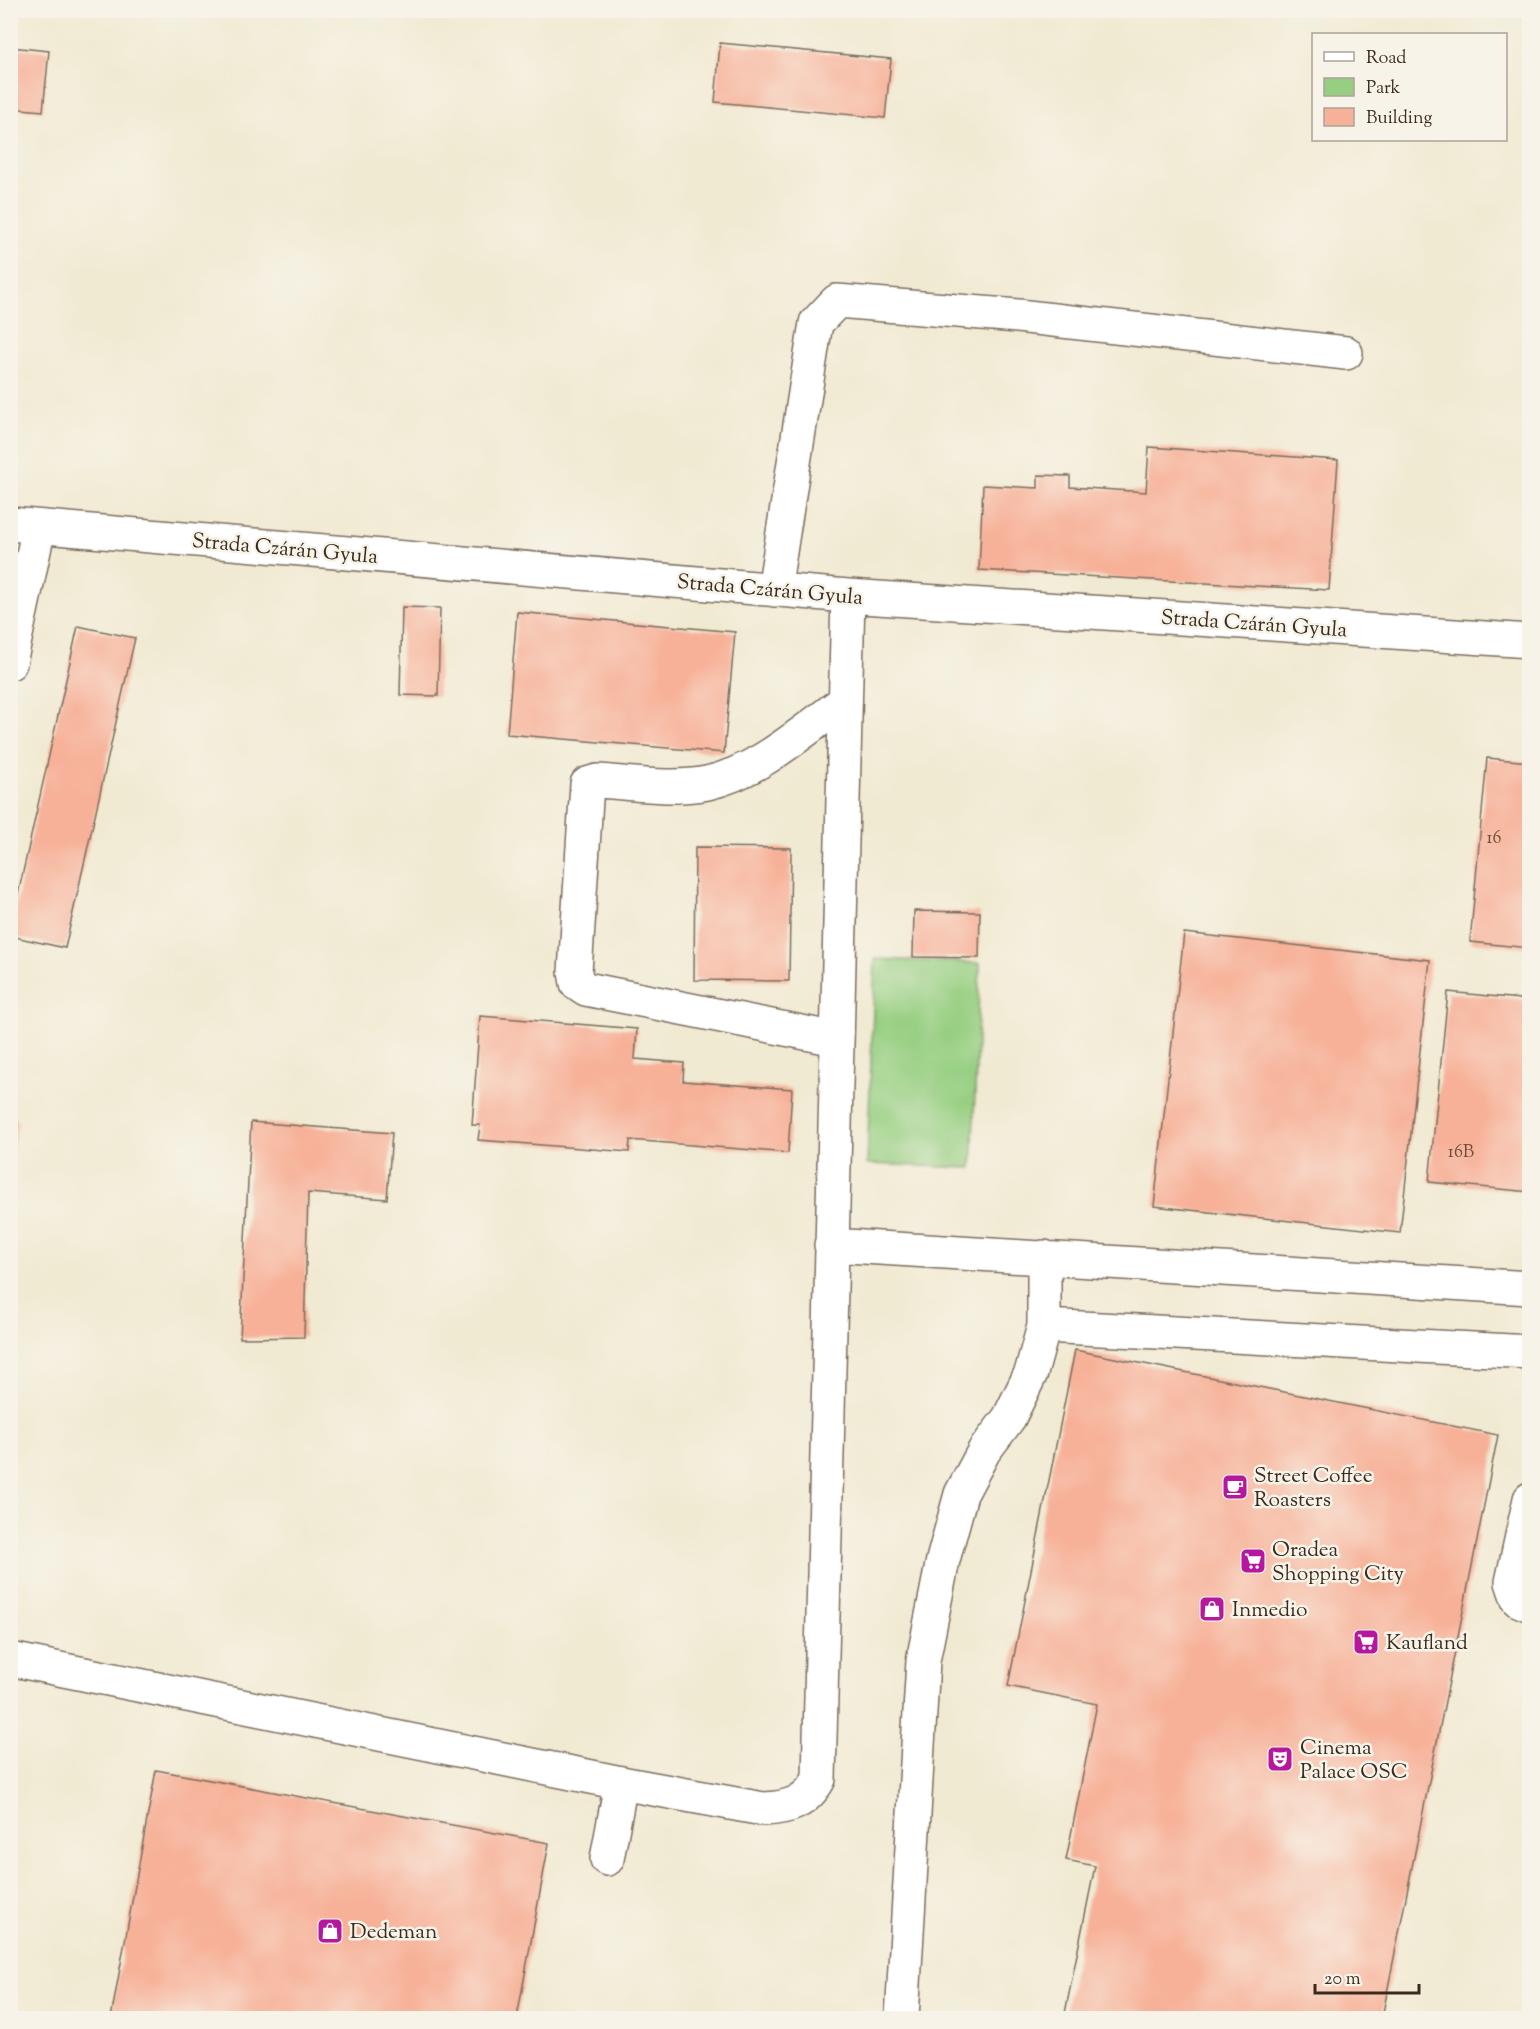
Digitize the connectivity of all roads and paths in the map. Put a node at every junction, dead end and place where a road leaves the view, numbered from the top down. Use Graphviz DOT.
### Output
graph roads {
  1 [pos="1346,353"];
  2 [pos="25,525"];
  3 [pos="774,590"];
  4 [pos="848,596"];
  5 [pos="1530,641"];
  6 [pos="10,663"];
  7 [pos="844,701"];
  8 [pos="836,1039"];
  9 [pos="831,1245"];
  10 [pos="1044,1257"];
  11 [pos="1530,1288"];
  12 [pos="1044,1326"];
  13 [pos="1530,1352"];
  14 [pos="1530,1499"];
  15 [pos="1530,1605"];
  16 [pos="10,1659"];
  17 [pos="621,1783"];
  18 [pos="608,1859"];
  19 [pos="902,2019"];
  1 -- 3 [label="street"];
  2 -- 3 [label="street, Strada Czárán Gyula"];
  2 -- 6 [label="street"];
  3 -- 4 [label="street, Strada Czárán Gyula"];
  4 -- 5 [label="street, Strada Czárán Gyula"];
  4 -- 7 [label="street"];
  7 -- 8 [label="street"];
  7 -- 8 [label="street"];
  8 -- 9 [label="street"];
  9 -- 10 [label="street"];
  9 -- 17 [label="street"];
  10 -- 11 [label="street"];
  10 -- 12 [label="street"];
  12 -- 13 [label="street"];
  12 -- 19 [label="street"];
  14 -- 15 [label="street"];
  16 -- 17 [label="street"];
  17 -- 18 [label="street"];
}
